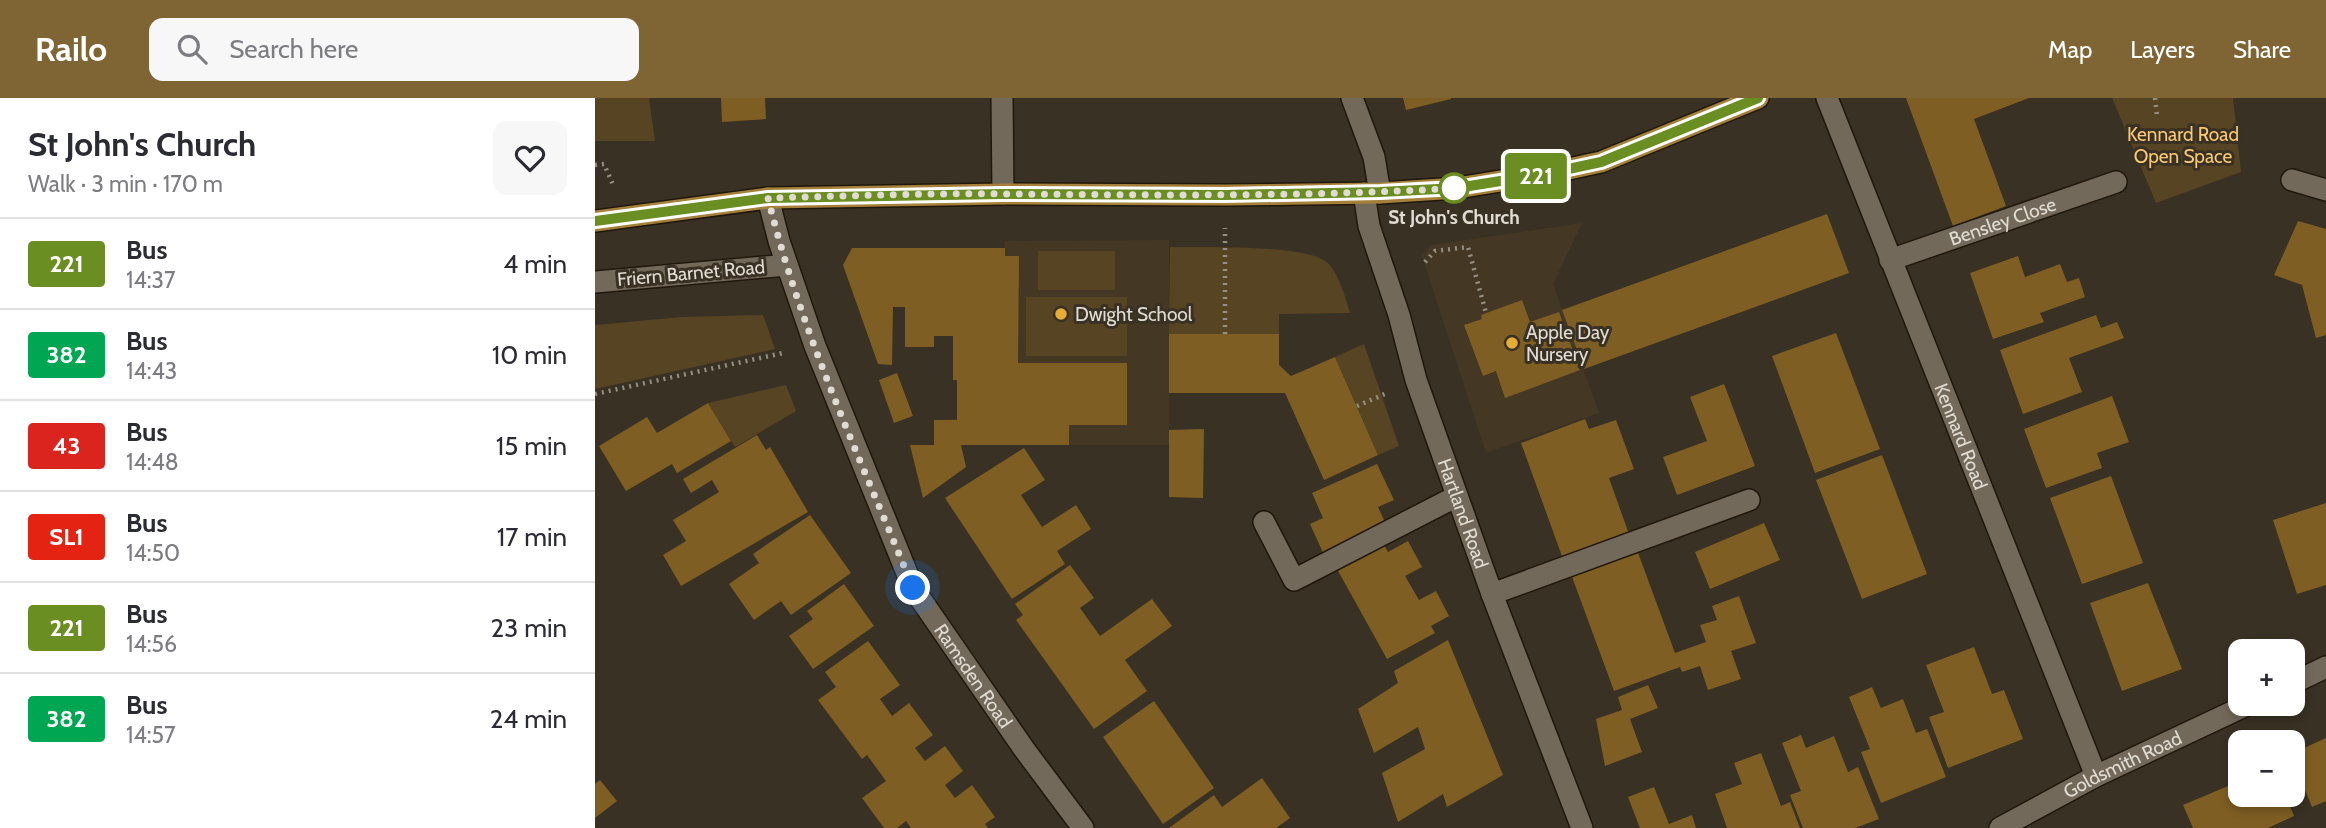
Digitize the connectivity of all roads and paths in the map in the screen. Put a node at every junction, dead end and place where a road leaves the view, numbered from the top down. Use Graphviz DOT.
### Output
graph roads {
  1 [pos="1002,98"];
  2 [pos="1352,98"];
  3 [pos="1758,98"];
  4 [pos="1827,98"];
  5 [pos="2155,98"];
  6 [pos="2157,115"];
  7 [pos="595,165"];
  8 [pos="2292,180"];
  9 [pos="2116,182"];
  10 [pos="614,188"];
  11 [pos="2326,190"];
  12 [pos="1372,193"];
  13 [pos="1003,194"];
  14 [pos="1225,195"];
  15 [pos="768,198"];
  16 [pos="595,221"];
  17 [pos="1890,260"];
  18 [pos="1425,262"];
  19 [pos="787,265"];
  20 [pos="595,282"];
  21 [pos="1486,313"];
  22 [pos="1225,334"];
  23 [pos="815,346"];
  24 [pos="595,394"];
  25 [pos="1457,495"];
  26 [pos="1749,500"];
  27 [pos="1264,523"];
  28 [pos="1492,594"];
  29 [pos="2326,667"];
  30 [pos="2305,677"];
  31 [pos="2228,714"];
  32 [pos="2096,776"];
  33 [pos="1083,828"];
  34 [pos="1582,828"];
  35 [pos="2000,828"];
  1 -- 13 [label="street"];
  2 -- 12 [label="street, Hartland Road"];
  3 -- 12 [label="main road"];
  4 -- 17 [label="street, Kennard Road"];
  5 -- 6 [label="path"];
  7 -- 10 [label="path"];
  8 -- 11 [label="street"];
  9 -- 17 [label="street, Bensley Close"];
  12 -- 14 [label="main road"];
  12 -- 25 [label="street, Hartland Road"];
  13 -- 14 [label="main road"];
  13 -- 15 [label="main road"];
  14 -- 22 [label="path"];
  15 -- 16 [label="main road"];
  15 -- 19 [label="street, Ramsden Road"];
  17 -- 32 [label="street, Kennard Road"];
  18 -- 21 [label="path"];
  19 -- 20 [label="street, Friern Barnet Road"];
  19 -- 23 [label="street, Ramsden Road"];
  23 -- 24 [label="path"];
  23 -- 33 [label="street, Ramsden Road"];
  25 -- 27 [label="street"];
  25 -- 28 [label="street, Hartland Road"];
  26 -- 28 [label="street"];
  28 -- 34 [label="street, Hartland Road"];
  29 -- 30 [label="street"];
  31 -- 32 [label="street, Goldsmith Road"];
  32 -- 35 [label="street, Goldsmith Road"];
}
